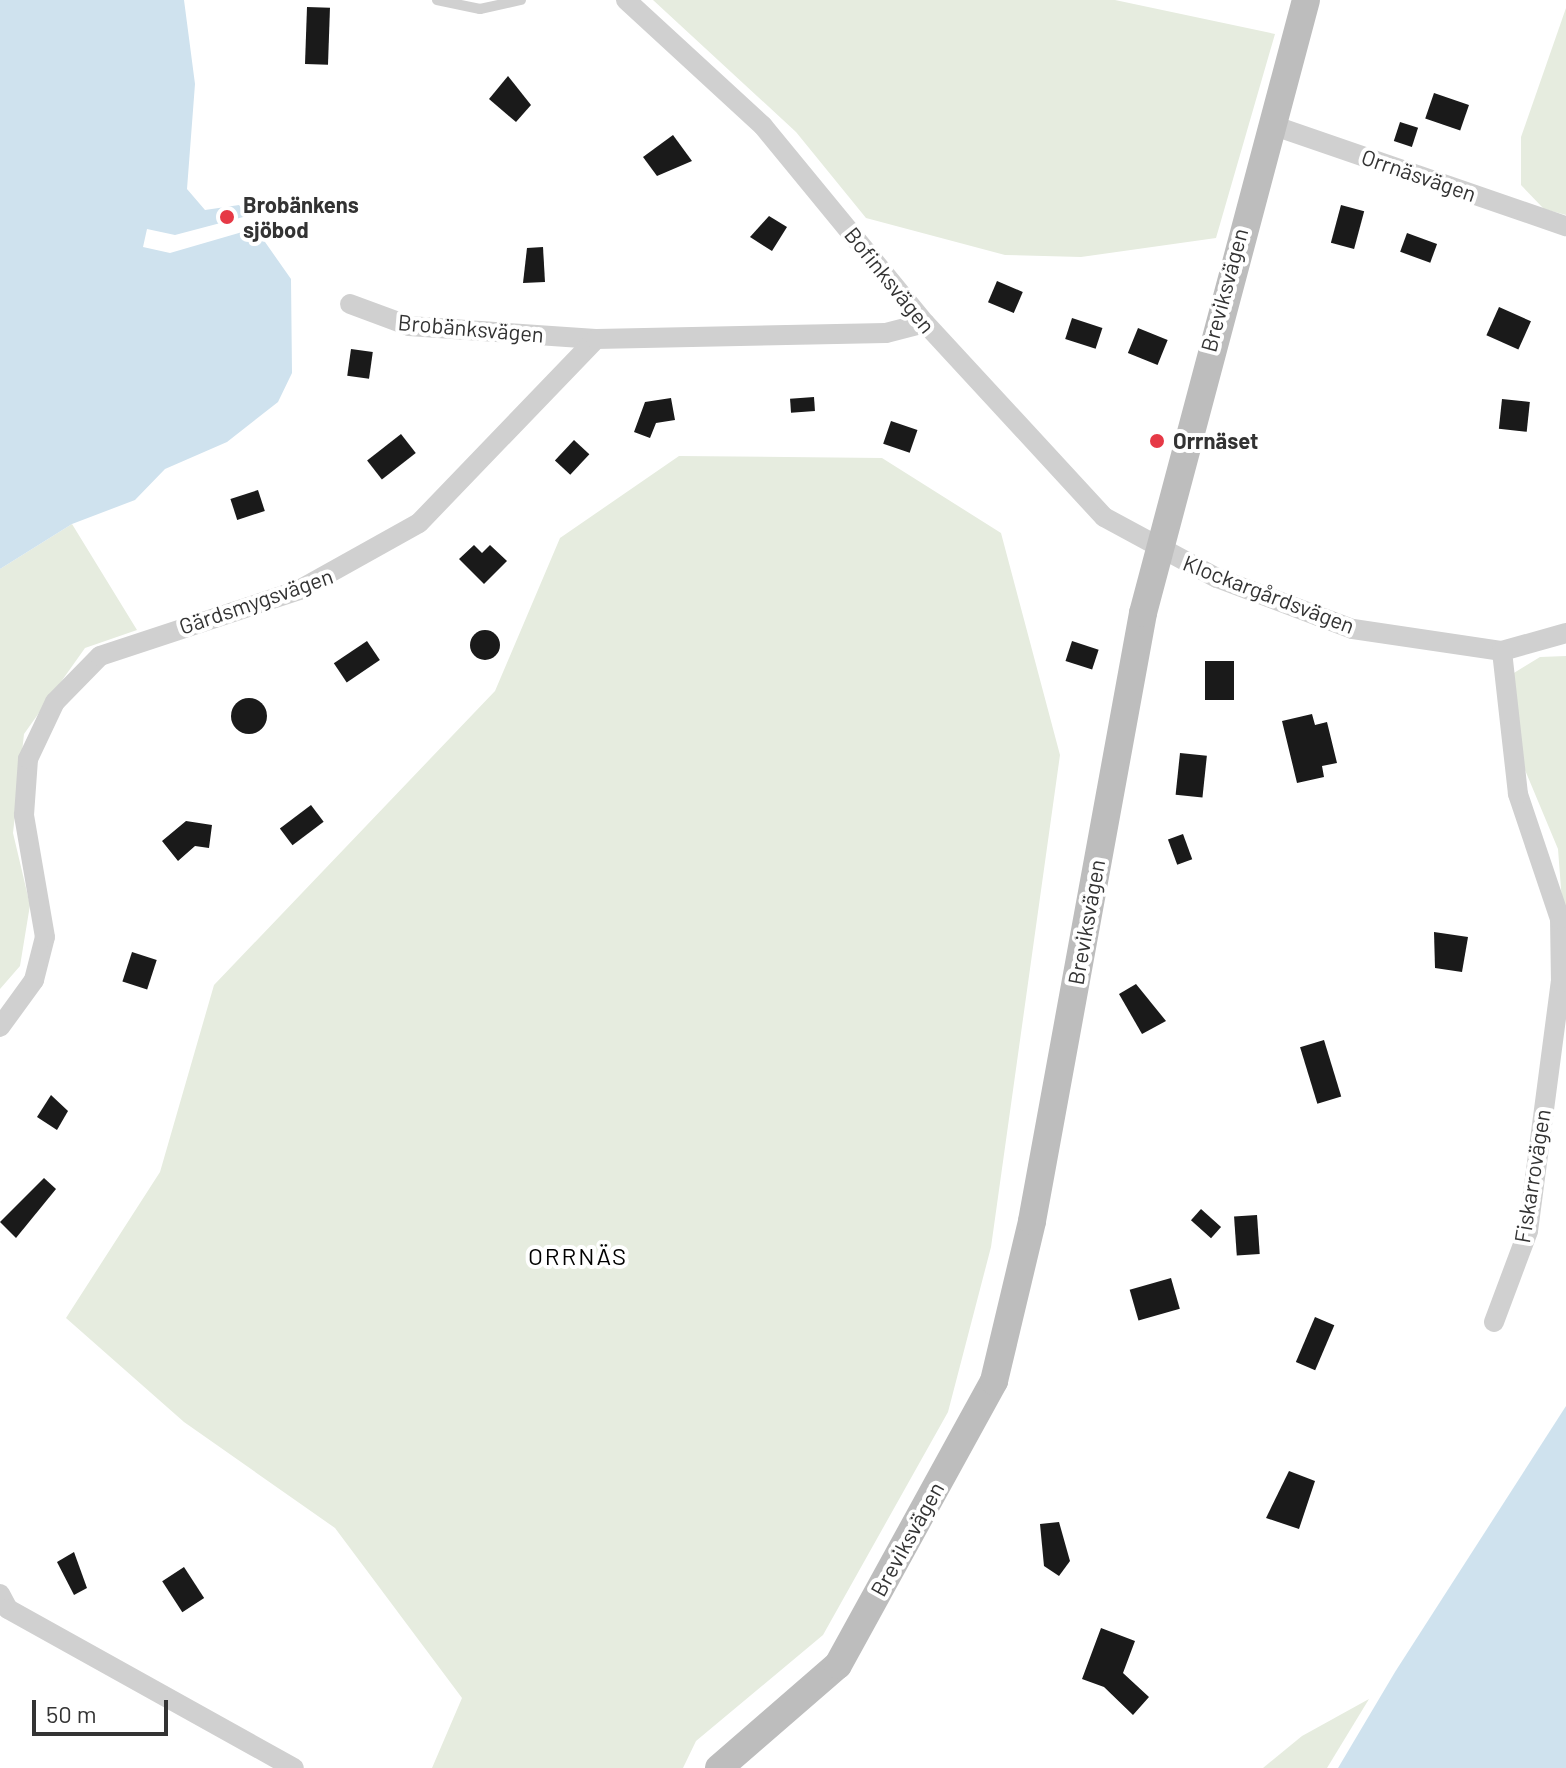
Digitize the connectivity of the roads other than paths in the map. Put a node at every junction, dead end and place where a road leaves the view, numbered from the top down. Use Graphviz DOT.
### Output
graph roads {
  1 [pos="437,0"];
  2 [pos="521,0"];
  3 [pos="626,0"];
  4 [pos="1306,0"];
  5 [pos="1272,125"];
  6 [pos="1566,226"];
  7 [pos="350,304"];
  8 [pos="925,323"];
  9 [pos="596,339"];
  10 [pos="1161,551"];
  11 [pos="1566,633"];
  12 [pos="1502,651"];
  13 [pos="0,1027"];
  14 [pos="1494,1322"];
  15 [pos="0,1594"];
  16 [pos="294,1768"];
  17 [pos="719,1768"];
  1 -- 2 [label="lane"];
  3 -- 8 [label="street, Bofinksvägen"];
  4 -- 5 [label="main road, Breviksvägen"];
  5 -- 6 [label="street, Orrnäsvägen"];
  5 -- 10 [label="main road, Breviksvägen"];
  7 -- 9 [label="street, Brobänksvägen"];
  8 -- 9 [label="street"];
  8 -- 10 [label="street, Bofinksvägen"];
  9 -- 13 [label="street, Gärdsmygsvägen"];
  10 -- 12 [label="street, Klockargårdsvägen"];
  10 -- 17 [label="main road, Breviksvägen"];
  11 -- 12 [label="street, Klockargårdsvägen"];
  12 -- 14 [label="street, Fiskarrovägen"];
  15 -- 16 [label="street"];
}
